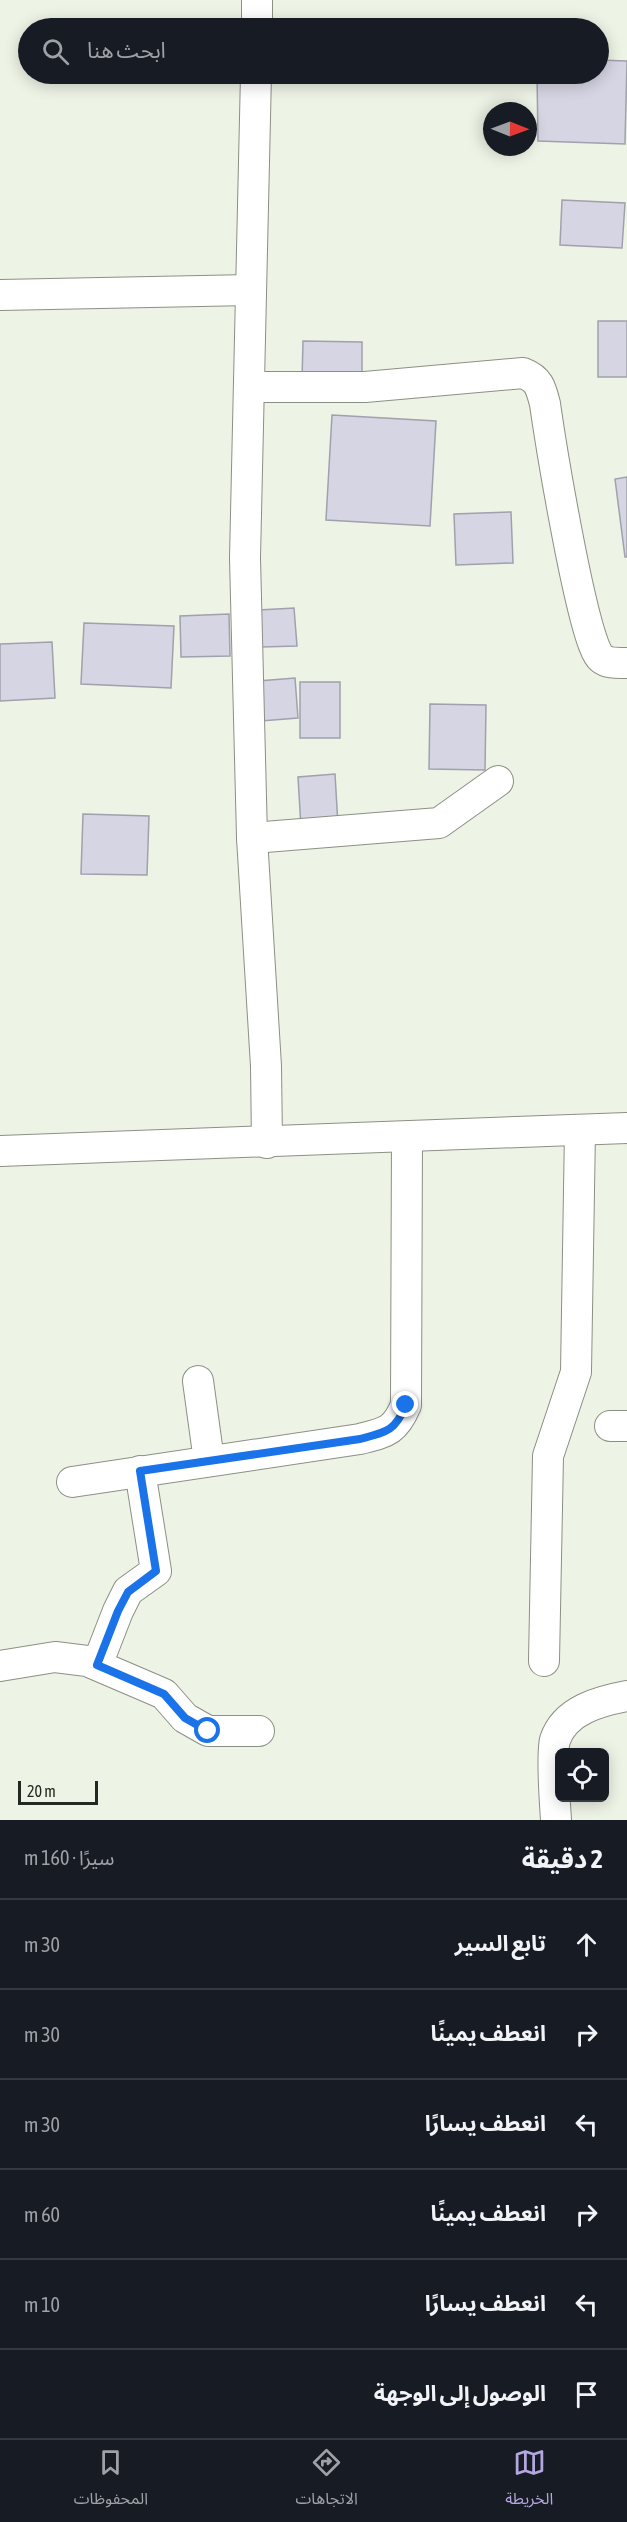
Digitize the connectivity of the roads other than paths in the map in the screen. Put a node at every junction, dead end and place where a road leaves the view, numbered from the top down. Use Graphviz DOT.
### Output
graph roads {
  1 [pos="257,0"];
  2 [pos="257,18"];
  3 [pos="256,84"];
  4 [pos="251,290"];
  5 [pos="0,295"];
  6 [pos="249,387"];
  7 [pos="627,663"];
  8 [pos="498,781"];
  9 [pos="252,838"];
  10 [pos="627,1128"];
  11 [pos="580,1130"];
  12 [pos="407,1137"];
  13 [pos="267,1143"];
  14 [pos="2,1146"];
  15 [pos="198,1381"];
  16 [pos="209,1461"];
  17 [pos="140,1471"];
  18 [pos="72,1482"];
  19 [pos="544,1661"];
  20 [pos="97,1665"];
  21 [pos="0,1666"];
  22 [pos="627,1696"];
  23 [pos="259,1731"];
  24 [pos="556,1820"];
  1 -- 2 [label="street"];
  3 -- 4 [label="street"];
  4 -- 5 [label="street"];
  4 -- 6 [label="street"];
  6 -- 7 [label="street"];
  6 -- 9 [label="street"];
  8 -- 9 [label="street"];
  9 -- 13 [label="street"];
  10 -- 11 [label="street"];
  11 -- 12 [label="street"];
  11 -- 19 [label="street"];
  12 -- 13 [label="street"];
  12 -- 16 [label="street"];
  13 -- 14 [label="street"];
  15 -- 16 [label="street"];
  16 -- 17 [label="street"];
  17 -- 18 [label="street"];
  17 -- 20 [label="street"];
  20 -- 21 [label="street"];
  20 -- 23 [label="street"];
  22 -- 24 [label="street"];
}
